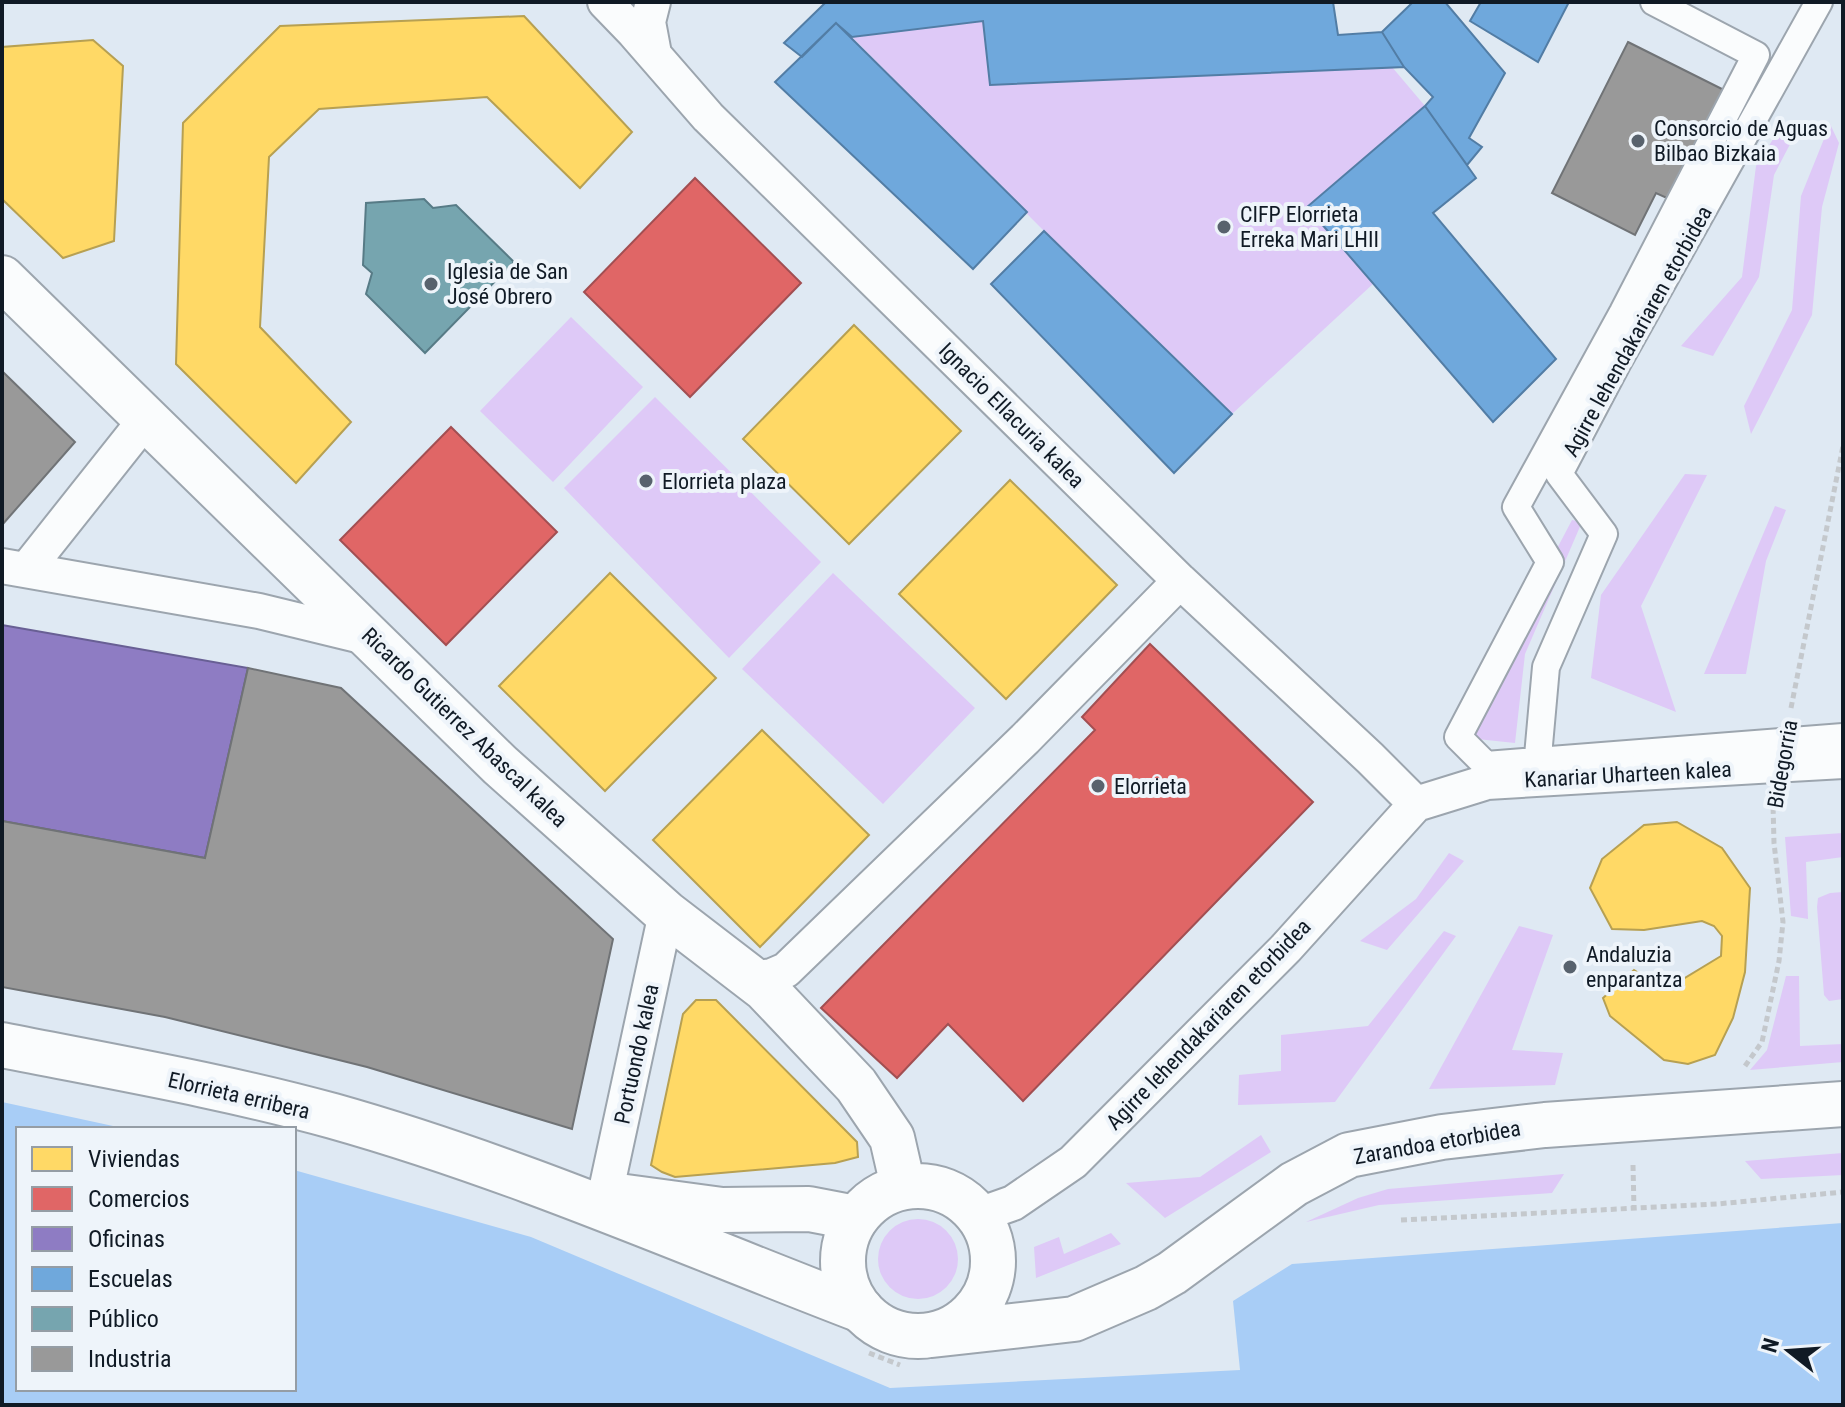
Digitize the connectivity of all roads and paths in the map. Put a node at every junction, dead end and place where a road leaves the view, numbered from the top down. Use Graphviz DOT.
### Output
graph roads {
  1 [pos="605,2"];
  2 [pos="653,2"];
  3 [pos="1654,2"];
  4 [pos="1819,2"];
  5 [pos="654,54"];
  6 [pos="2,278"];
  7 [pos="146,419"];
  8 [pos="1843,446"];
  9 [pos="286,557"];
  10 [pos="14,567"];
  11 [pos="1180,581"];
  12 [pos="259,611"];
  13 [pos="373,638"];
  14 [pos="1843,737"];
  15 [pos="1783,753"];
  16 [pos="1538,756"];
  17 [pos="1843,761"];
  18 [pos="1416,804"];
  19 [pos="666,913"];
  20 [pos="752,979"];
  21 [pos="2,1045"];
  22 [pos="1843,1104"];
  23 [pos="1718,1114"];
  24 [pos="1633,1165"];
  25 [pos="518,1176"];
  26 [pos="903,1186"];
  27 [pos="1843,1192"];
  28 [pos="605,1195"];
  29 [pos="1634,1209"];
  30 [pos="979,1215"];
  31 [pos="856,1218"];
  32 [pos="1401,1220"];
  33 [pos="861,1310"];
  34 [pos="932,1335"];
  1 -- 5 [label="street, Ignacio Ellacuria kalea"];
  2 -- 5 [label="street"];
  3 -- 15 [label="street"];
  4 -- 16 [label="street, Agirre lehendakariaren etorbidea"];
  5 -- 11 [label="street, Ignacio Ellacuria kalea"];
  6 -- 7 [label="main road, Ricardo Gutierrez Abascal kalea"];
  7 -- 9 [label="main road, Ricardo Gutierrez Abascal kalea"];
  7 -- 10 [label="street"];
  8 -- 15 [label="path, Bidegorria"];
  9 -- 12 [label="street"];
  9 -- 13 [label="main road, Ricardo Gutierrez Abascal kalea"];
  10 -- 12 [label="street"];
  11 -- 18 [label="street, Ignacio Ellacuria kalea"];
  11 -- 20 [label="street"];
  12 -- 13 [label="street"];
  13 -- 19 [label="main road, Ricardo Gutierrez Abascal kalea"];
  14 -- 15 [label="street"];
  15 -- 17 [label="street, Kanariar Uharteen kalea"];
  15 -- 18 [label="street, Kanariar Uharteen kalea"];
  15 -- 23 [label="path, Bidegorria"];
  18 -- 30 [label="street, Agirre lehendakariaren etorbidea"];
  19 -- 20 [label="main road, Ricardo Gutierrez Abascal kalea"];
  19 -- 28 [label="street, Portuondo kalea"];
  20 -- 26 [label="main road, Ricardo Gutierrez Abascal kalea"];
  21 -- 25 [label="main road, Elorrieta erribera"];
  22 -- 23 [label="main road, Zarandoa etorbidea"];
  23 -- 34 [label="main road, Zarandoa etorbidea"];
  24 -- 29 [label="path"];
  25 -- 28 [label="main road"];
  25 -- 33 [label="main road"];
  26 -- 30 [label="main road"];
  26 -- 31 [label="main road"];
  27 -- 29 [label="path"];
  28 -- 31 [label="main road"];
  29 -- 32 [label="path"];
  30 -- 34 [label="main road"];
  31 -- 33 [label="main road"];
  33 -- 34 [label="main road"];
}
